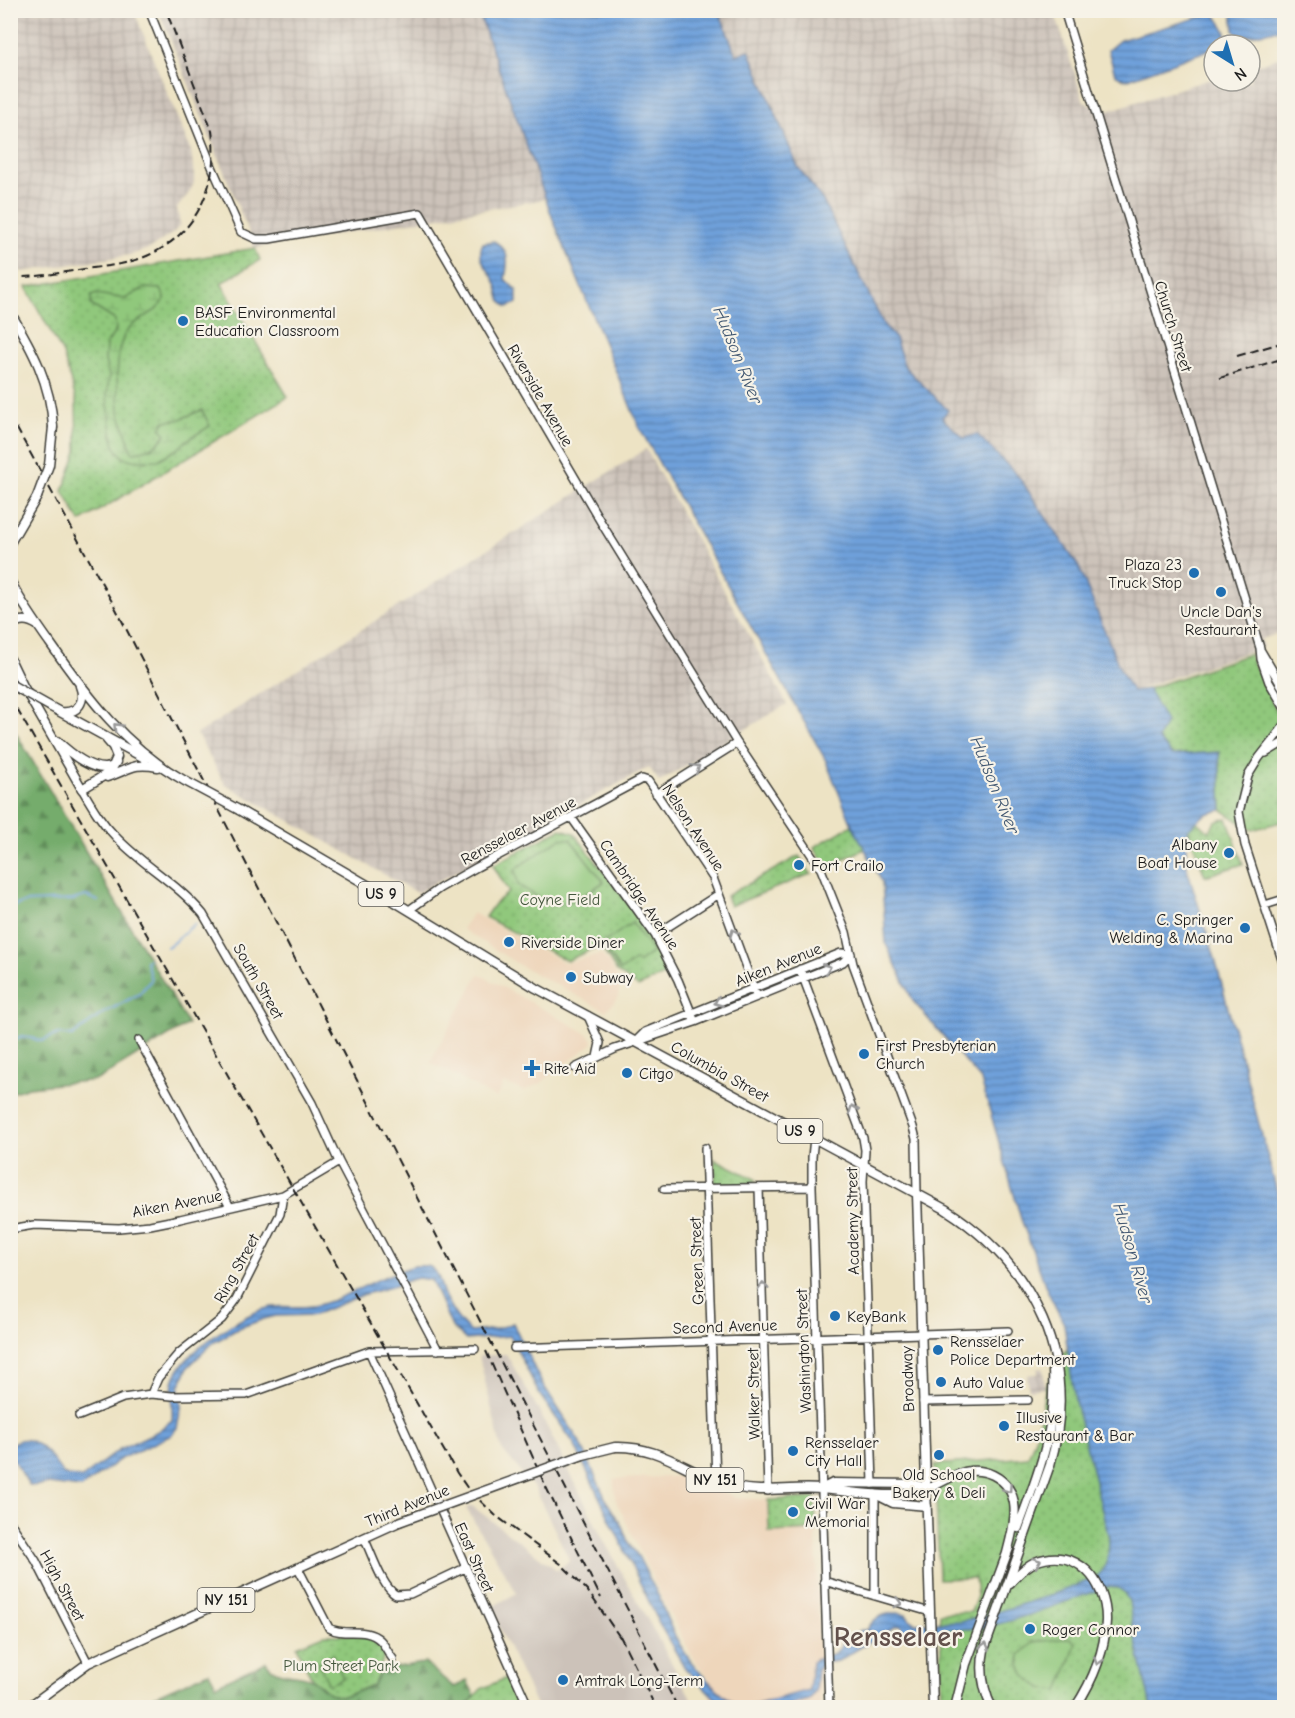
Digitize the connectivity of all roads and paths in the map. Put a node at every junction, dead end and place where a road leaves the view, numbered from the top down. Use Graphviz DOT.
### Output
graph roads {
  1 [pos="149,10"];
  2 [pos="1064,10"];
  3 [pos="10,312"];
  4 [pos="25,519"];
  5 [pos="10,530"];
  6 [pos="10,543"];
  7 [pos="10,580"];
  8 [pos="10,625"];
  9 [pos="40,628"];
  10 [pos="1260,648"];
  11 [pos="10,659"];
  12 [pos="78,683"];
  13 [pos="10,684"];
  14 [pos="1284,690"];
  15 [pos="1284,708"];
  16 [pos="61,712"];
  17 [pos="1284,726"];
  18 [pos="102,735"];
  19 [pos="51,736"];
  20 [pos="1284,742"];
  21 [pos="737,743"];
  22 [pos="1259,758"];
  23 [pos="116,762"];
  24 [pos="159,767"];
  25 [pos="642,778"];
  26 [pos="101,779"];
  27 [pos="82,789"];
  28 [pos="656,794"];
  29 [pos="571,817"];
  30 [pos="719,894"];
  31 [pos="1284,900"];
  32 [pos="1265,905"];
  33 [pos="409,910"];
  34 [pos="655,935"];
  35 [pos="851,954"];
  36 [pos="1284,961"];
  37 [pos="800,969"];
  38 [pos="803,978"];
  39 [pos="754,988"];
  40 [pos="757,997"];
  41 [pos="692,1013"];
  42 [pos="588,1016"];
  43 [pos="695,1022"];
  44 [pos="139,1040"];
  45 [pos="636,1041"];
  46 [pos="597,1058"];
  47 [pos="575,1068"];
  48 [pos="814,1138"];
  49 [pos="705,1148"];
  50 [pos="339,1162"];
  51 [pos="865,1166"];
  52 [pos="759,1188"];
  53 [pos="812,1188"];
  54 [pos="664,1189"];
  55 [pos="707,1190"];
  56 [pos="917,1194"];
  57 [pos="283,1195"];
  58 [pos="230,1207"];
  59 [pos="10,1229"];
  60 [pos="1008,1330"];
  61 [pos="921,1333"];
  62 [pos="867,1334"];
  63 [pos="816,1336"];
  64 [pos="765,1338"];
  65 [pos="711,1340"];
  66 [pos="1050,1342"];
  67 [pos="514,1348"];
  68 [pos="475,1349"];
  69 [pos="438,1350"];
  70 [pos="369,1351"];
  71 [pos="151,1394"];
  72 [pos="1028,1400"];
  73 [pos="923,1402"];
  74 [pos="79,1416"];
  75 [pos="717,1481"];
  76 [pos="873,1484"];
  77 [pos="926,1488"];
  78 [pos="821,1489"];
  79 [pos="768,1491"];
  80 [pos="875,1494"];
  81 [pos="927,1506"];
  82 [pos="10,1522"];
  83 [pos="364,1538"];
  84 [pos="1007,1552"];
  85 [pos="298,1568"];
  86 [pos="465,1568"];
  87 [pos="824,1581"];
  88 [pos="1008,1585"];
  89 [pos="875,1596"];
  90 [pos="930,1613"];
  91 [pos="393,1659"];
  92 [pos="88,1663"];
  93 [pos="39,1699"];
  94 [pos="27,1707"];
  95 [pos="44,1707"];
  96 [pos="529,1707"];
  97 [pos="829,1707"];
  98 [pos="933,1707"];
  99 [pos="955,1707"];
  100 [pos="992,1707"];
  101 [pos="1075,1707"];
  1 -- 21 [label="street, Riverside Avenue"];
  2 -- 10 [label="street, Church Street"];
  3 -- 4 [label="main road, bridge"];
  4 -- 5 [label="main road"];
  4 -- 6 [label="main road"];
  7 -- 9 [label="main road"];
  8 -- 9 [label="main road"];
  9 -- 12 [label="main road"];
  10 -- 14 [label="street, Church Street"];
  10 -- 15 [label="street, Church Street"];
  11 -- 19 [label="main road, South Street"];
  12 -- 16 [label="main road"];
  24 -- 12 [label="main road, one-way"];
  13 -- 16 [label="main road, US 9, bridge"];
  16 -- 18 [label="main road, US 9"];
  17 -- 22 [label="street"];
  18 -- 23 [label="main road"];
  18 -- 24 [label="main road, US 9"];
  19 -- 23 [label="main road"];
  19 -- 27 [label="main road, South Street"];
  20 -- 22 [label="street"];
  28 -- 21 [label="street, one-way"];
  21 -- 35 [label="street, Riverside Avenue"];
  22 -- 32 [label="street"];
  23 -- 26 [label="main road"];
  24 -- 26 [label="main road"];
  24 -- 33 [label="main road, US 9, bridge"];
  25 -- 28 [label="street, Nelson Avenue"];
  25 -- 29 [label="street, Rensselaer Avenue"];
  26 -- 27 [label="main road"];
  27 -- 50 [label="street, South Street"];
  28 -- 30 [label="street, Nelson Avenue"];
  29 -- 33 [label="street, Rensselaer Avenue"];
  29 -- 34 [label="street, Cambridge Avenue"];
  30 -- 34 [label="street"];
  39 -- 30 [label="street, Nelson Avenue, one-way"];
  31 -- 32 [label="street"];
  32 -- 36 [label="street"];
  33 -- 42 [label="main road, US 9"];
  34 -- 41 [label="street, Cambridge Avenue"];
  35 -- 37 [label="street, Aiken Avenue"];
  38 -- 35 [label="street, Aiken Avenue, one-way"];
  35 -- 56 [label="street, Broadway"];
  37 -- 38 [label="street, Academy Street"];
  37 -- 39 [label="street, Aiken Avenue"];
  38 -- 40 [label="street, Aiken Avenue"];
  51 -- 38 [label="street, Academy Street, one-way"];
  39 -- 40 [label="street, Nelson Avenue"];
  39 -- 41 [label="street, Aiken Avenue, one-way"];
  40 -- 43 [label="street, Aiken Avenue"];
  41 -- 43 [label="street, Cambridge Avenue"];
  41 -- 45 [label="street, Aiken Avenue"];
  42 -- 45 [label="main road, US 9"];
  42 -- 46 [label="street"];
  43 -- 45 [label="street, Aiken Avenue"];
  44 -- 58 [label="street"];
  45 -- 46 [label="street, Aiken Avenue"];
  45 -- 48 [label="main road, Columbia Street / US 9"];
  46 -- 47 [label="street, Aiken Avenue"];
  48 -- 51 [label="main road, Columbia Street / US 9"];
  48 -- 53 [label="street, Washington Street"];
  49 -- 55 [label="street, Green Street"];
  50 -- 57 [label="street, Aiken Avenue"];
  50 -- 69 [label="street, South Street"];
  51 -- 56 [label="main road, Columbia Street / US 9"];
  51 -- 62 [label="street, Academy Street"];
  52 -- 53 [label="street"];
  52 -- 55 [label="street"];
  64 -- 52 [label="street, Walker Street, one-way"];
  53 -- 63 [label="street, Washington Street"];
  54 -- 55 [label="street"];
  55 -- 65 [label="street, Green Street"];
  56 -- 61 [label="main road, Broadway"];
  56 -- 66 [label="main road, US 9"];
  57 -- 58 [label="street, Aiken Avenue"];
  57 -- 71 [label="street, Ring Street"];
  58 -- 59 [label="street, Aiken Avenue"];
  60 -- 61 [label="street, Second Avenue"];
  61 -- 62 [label="street, Second Avenue"];
  61 -- 73 [label="main road, Broadway"];
  62 -- 63 [label="street, Second Avenue"];
  62 -- 76 [label="street, Academy Street"];
  63 -- 64 [label="street, Second Avenue"];
  63 -- 78 [label="street, Washington Street"];
  64 -- 65 [label="street, Second Avenue"];
  64 -- 79 [label="street, Walker Street"];
  65 -- 67 [label="street, Second Avenue"];
  65 -- 75 [label="street, Green Street"];
  66 -- 84 [label="main road, US 9"];
  66 -- 88 [label="main road, US 9"];
  68 -- 69 [label="street"];
  69 -- 70 [label="street"];
  70 -- 71 [label="street"];
  70 -- 86 [label="street, East Street"];
  71 -- 74 [label="street"];
  72 -- 73 [label="street"];
  73 -- 77 [label="main road, Broadway"];
  75 -- 79 [label="main road, Third Avenue / NY 151"];
  75 -- 83 [label="main road, Third Avenue / NY 151, bridge"];
  76 -- 77 [label="main road, Third Avenue / NY 151"];
  76 -- 78 [label="main road, Third Avenue / NY 151"];
  77 -- 80 [label="main road, Third Avenue / NY 151"];
  77 -- 81 [label="main road, Broadway"];
  77 -- 84 [label="main road, one-way"];
  78 -- 79 [label="main road, Third Avenue / NY 151"];
  78 -- 80 [label="main road, Third Avenue / NY 151"];
  78 -- 87 [label="street, Washington Street"];
  80 -- 81 [label="main road"];
  80 -- 89 [label="street"];
  81 -- 90 [label="main road, Broadway"];
  82 -- 92 [label="street, High Street"];
  83 -- 85 [label="main road, Third Avenue / NY 151"];
  83 -- 86 [label="street"];
  84 -- 99 [label="main road, US 9"];
  85 -- 91 [label="street"];
  85 -- 92 [label="main road, Third Avenue / NY 151"];
  86 -- 96 [label="street, East Street"];
  87 -- 89 [label="street"];
  87 -- 97 [label="street, Washington Street"];
  100 -- 88 [label="main road, US 9, one-way"];
  88 -- 101 [label="main road, one-way"];
  89 -- 90 [label="street, one-way"];
  90 -- 98 [label="main road, Broadway"];
  92 -- 93 [label="main road, Third Avenue / NY 151"];
  93 -- 94 [label="main road, Third Avenue / NY 151"];
  93 -- 95 [label="street"];
}
